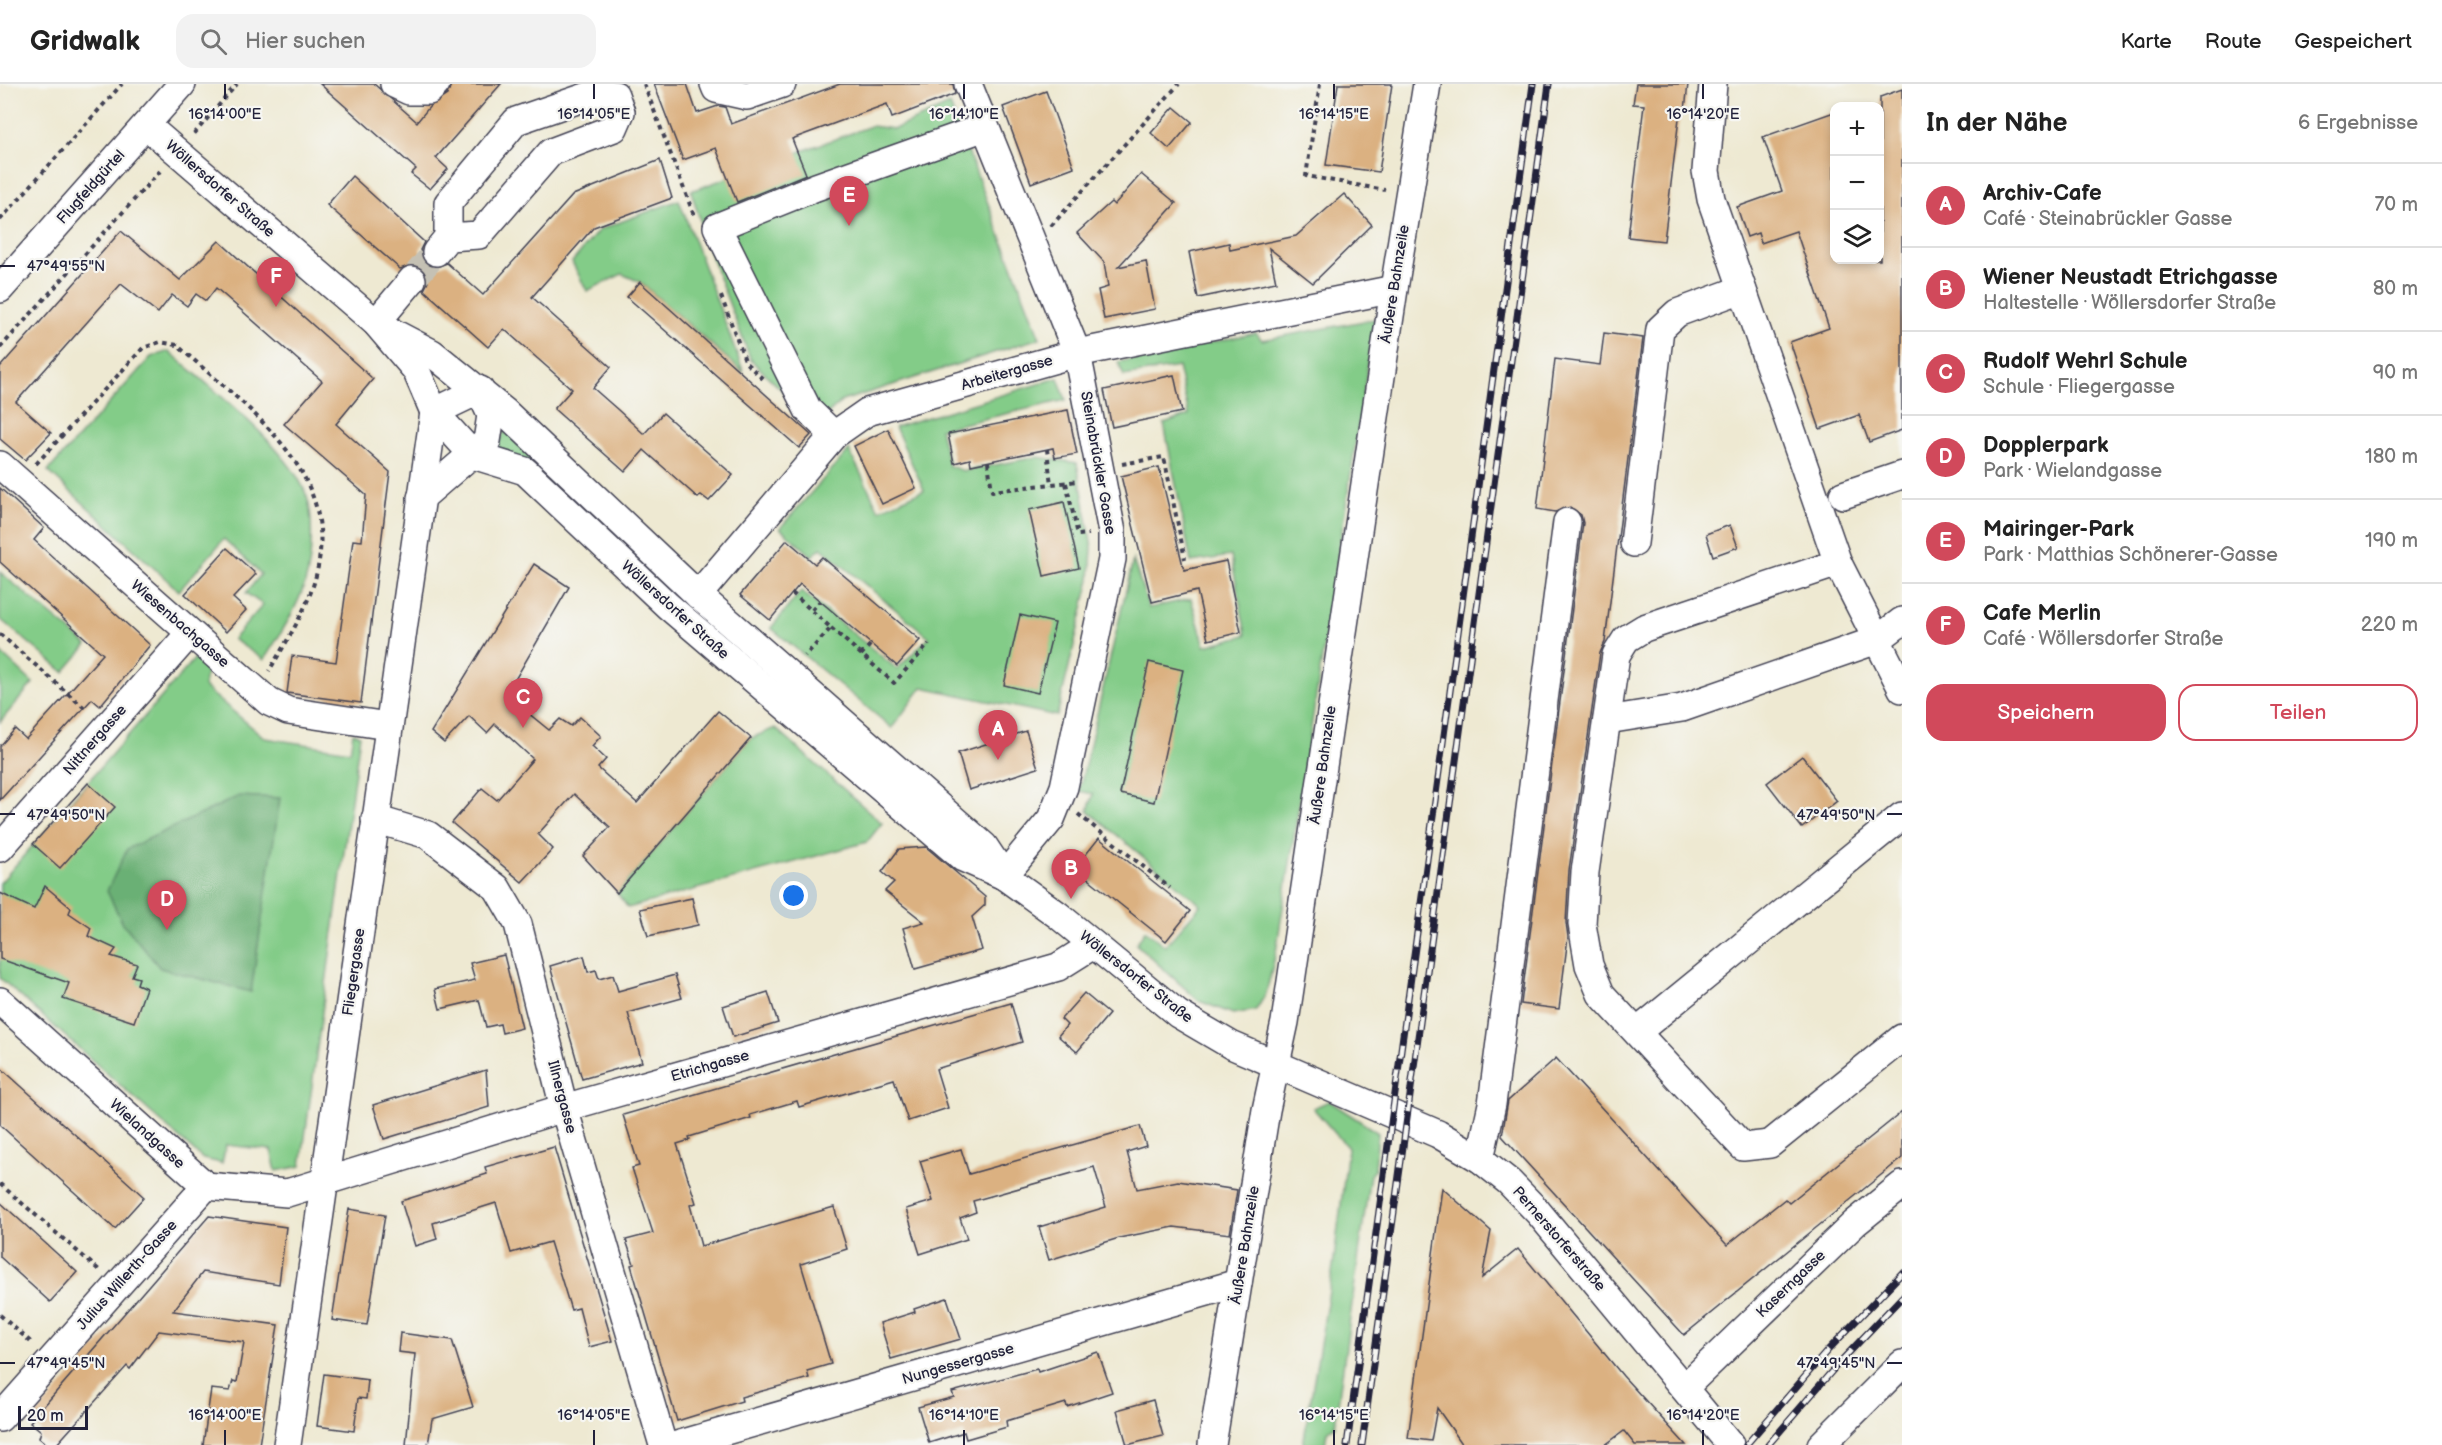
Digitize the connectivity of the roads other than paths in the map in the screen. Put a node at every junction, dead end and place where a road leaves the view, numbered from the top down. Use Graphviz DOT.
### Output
graph roads {
  1 [pos="182,84"];
  2 [pos="394,84"];
  3 [pos="436,84"];
  4 [pos="714,84"];
  5 [pos="782,84"];
  6 [pos="968,84"];
  7 [pos="1427,84"];
  8 [pos="1713,84"];
  9 [pos="146,126"];
  10 [pos="985,127"];
  11 [pos="442,245"];
  12 [pos="412,280"];
  13 [pos="0,289"];
  14 [pos="1394,289"];
  15 [pos="1742,289"];
  16 [pos="376,323"];
  17 [pos="1077,353"];
  18 [pos="480,390"];
  19 [pos="434,412"];
  20 [pos="834,435"];
  21 [pos="473,455"];
  22 [pos="10,473"];
  23 [pos="1902,475"];
  24 [pos="1843,495"];
  25 [pos="422,498"];
  26 [pos="1567,522"];
  27 [pos="1634,543"];
  28 [pos="1838,563"];
  29 [pos="698,595"];
  30 [pos="1902,621"];
  31 [pos="190,633"];
  32 [pos="1876,640"];
  33 [pos="1902,689"];
  34 [pos="1606,720"];
  35 [pos="388,726"];
  36 [pos="1902,816"];
  37 [pos="375,819"];
  38 [pos="0,848"];
  39 [pos="1004,876"];
  40 [pos="1093,945"];
  41 [pos="0,1001"];
  42 [pos="1637,1032"];
  43 [pos="1902,1038"];
  44 [pos="1276,1064"];
  45 [pos="564,1108"];
  46 [pos="1480,1159"];
  47 [pos="324,1184"];
  48 [pos="1902,1185"];
  49 [pos="206,1186"];
  50 [pos="1238,1283"];
  51 [pos="1902,1364"];
  52 [pos="1684,1388"];
  53 [pos="0,1418"];
  54 [pos="1730,1444"];
  55 [pos="288,1445"];
  56 [pos="663,1445"];
  57 [pos="677,1445"];
  58 [pos="1212,1445"];
  59 [pos="1821,1445"];
  1 -- 9 [label="street, Flugfeldgürtel"];
  2 -- 3 [label="street"];
  4 -- 5 [label="street"];
  6 -- 10 [label="street, Steinabrückler Gasse"];
  7 -- 14 [label="street, Äußere Bahnzeile"];
  8 -- 15 [label="street"];
  9 -- 13 [label="street, Flugfeldgürtel"];
  9 -- 16 [label="street, Wöllersdorfer Straße"];
  10 -- 17 [label="street, Steinabrückler Gasse"];
  10 -- 20 [label="street"];
  11 -- 11 [label="street"];
  12 -- 16 [label="street"];
  14 -- 17 [label="street, Arbeitergasse"];
  14 -- 44 [label="street, Äußere Bahnzeile"];
  15 -- 27 [label="street"];
  15 -- 28 [label="street"];
  16 -- 18 [label="street, Wöllersdorfer Straße"];
  16 -- 19 [label="street, Wöllersdorfer Straße"];
  17 -- 20 [label="street, Arbeitergasse"];
  17 -- 39 [label="street, Steinabrückler Gasse"];
  18 -- 19 [label="street"];
  18 -- 21 [label="street"];
  18 -- 29 [label="street, Wöllersdorfer Straße"];
  19 -- 21 [label="street, Wöllersdorfer Straße"];
  19 -- 25 [label="street, Fliegergasse"];
  20 -- 29 [label="street, Arbeitergasse"];
  21 -- 25 [label="street"];
  21 -- 39 [label="street, Wöllersdorfer Straße"];
  22 -- 31 [label="street, Wiesenbachgasse"];
  23 -- 24 [label="street"];
  25 -- 35 [label="street, Fliegergasse"];
  26 -- 46 [label="street"];
  28 -- 32 [label="street"];
  28 -- 34 [label="street"];
  29 -- 39 [label="street, Wöllersdorfer Straße"];
  30 -- 32 [label="street"];
  31 -- 35 [label="street, Wiesenbachgasse"];
  31 -- 38 [label="street, Nittnergasse"];
  32 -- 33 [label="street"];
  32 -- 34 [label="street"];
  34 -- 42 [label="street"];
  35 -- 37 [label="street, Fliegergasse"];
  36 -- 42 [label="street"];
  37 -- 45 [label="street, Illnergasse"];
  37 -- 47 [label="street, Fliegergasse"];
  39 -- 40 [label="street, Wöllersdorfer Straße"];
  40 -- 44 [label="street, Wöllersdorfer Straße"];
  40 -- 45 [label="street, Etrichgasse"];
  41 -- 49 [label="street, Wielandgasse"];
  42 -- 43 [label="street"];
  44 -- 46 [label="street, Pernerstorferstraße"];
  44 -- 50 [label="street, Äußere Bahnzeile"];
  45 -- 47 [label="street, Etrichgasse"];
  45 -- 56 [label="street, Illnergasse"];
  46 -- 52 [label="street, Pernerstorferstraße"];
  47 -- 49 [label="street"];
  47 -- 55 [label="street, Fliegergasse"];
  48 -- 52 [label="street, Kaserngasse"];
  49 -- 53 [label="street, Julius Willerth-Gasse"];
  50 -- 57 [label="street, Nungessergasse"];
  50 -- 58 [label="street, Äußere Bahnzeile"];
  51 -- 59 [label="street"];
  52 -- 54 [label="street, Pernerstorferstraße"];
}
